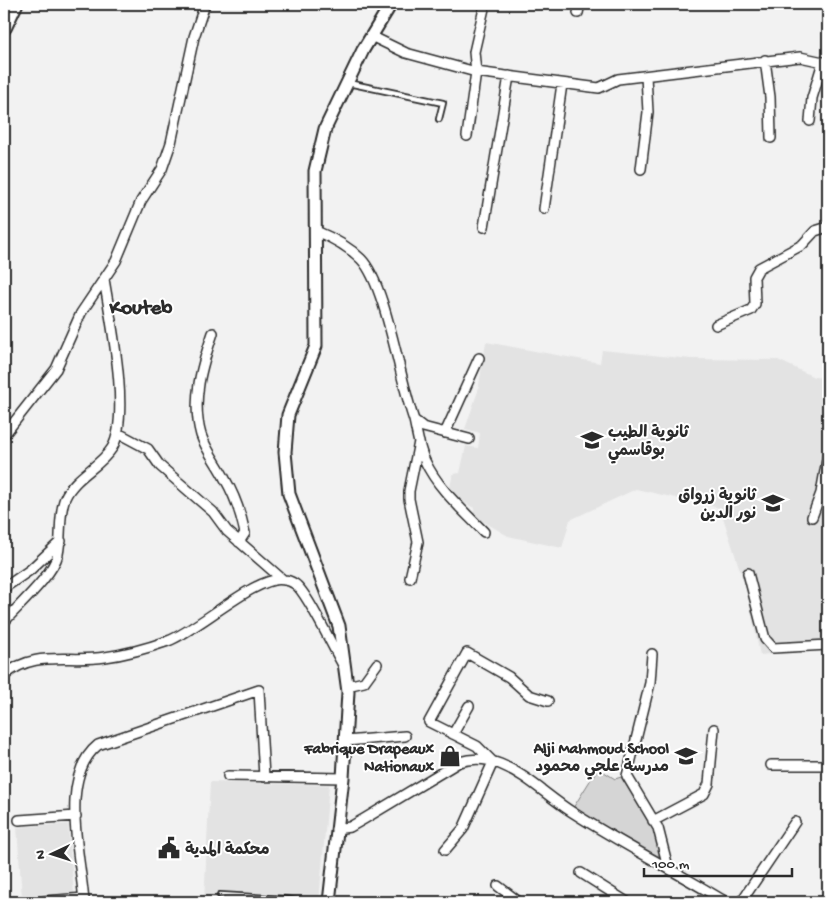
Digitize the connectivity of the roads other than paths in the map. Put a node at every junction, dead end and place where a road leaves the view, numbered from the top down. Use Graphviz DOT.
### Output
graph roads {
  1 [pos="15,4"];
  2 [pos="205,4"];
  3 [pos="391,4"];
  4 [pos="485,4"];
  5 [pos="4,27"];
  6 [pos="371,36"];
  7 [pos="765,60"];
  8 [pos="826,62"];
  9 [pos="476,72"];
  10 [pos="509,76"];
  11 [pos="646,76"];
  12 [pos="347,83"];
  13 [pos="562,84"];
  14 [pos="439,118"];
  15 [pos="810,121"];
  16 [pos="467,136"];
  17 [pos="771,138"];
  18 [pos="641,169"];
  19 [pos="544,209"];
  20 [pos="484,227"];
  21 [pos="828,227"];
  22 [pos="316,230"];
  23 [pos="104,279"];
  24 [pos="716,325"];
  25 [pos="213,333"];
  26 [pos="479,358"];
  27 [pos="414,420"];
  28 [pos="445,432"];
  29 [pos="118,434"];
  30 [pos="4,435"];
  31 [pos="469,439"];
  32 [pos="419,442"];
  33 [pos="828,454"];
  34 [pos="812,517"];
  35 [pos="484,532"];
  36 [pos="61,542"];
  37 [pos="239,542"];
  38 [pos="748,572"];
  39 [pos="410,578"];
  40 [pos="282,579"];
  41 [pos="4,588"];
  42 [pos="4,622"];
  43 [pos="828,645"];
  44 [pos="652,654"];
  45 [pos="377,664"];
  46 [pos="345,668"];
  47 [pos="4,676"];
  48 [pos="347,686"];
  49 [pos="548,701"];
  50 [pos="469,706"];
  51 [pos="714,728"];
  52 [pos="453,734"];
  53 [pos="405,736"];
  54 [pos="346,741"];
  55 [pos="493,762"];
  56 [pos="828,765"];
  57 [pos="771,766"];
  58 [pos="228,776"];
  59 [pos="264,777"];
  60 [pos="343,778"];
  61 [pos="76,816"];
  62 [pos="19,820"];
  63 [pos="654,821"];
  64 [pos="795,822"];
  65 [pos="336,829"];
  66 [pos="445,850"];
  67 [pos="668,867"];
  68 [pos="581,873"];
  69 [pos="498,886"];
  70 [pos="220,895"];
  71 [pos="828,898"];
  72 [pos="84,900"];
  73 [pos="45,901"];
  74 [pos="304,902"];
  75 [pos="329,902"];
  76 [pos="519,902"];
  77 [pos="627,902"];
  78 [pos="726,902"];
  79 [pos="741,902"];
  80 [pos="825,902"];
  1 -- 5 [label="main road"];
  2 -- 23 [label="street"];
  3 -- 6 [label="street"];
  4 -- 9 [label="street"];
  6 -- 9 [label="street"];
  6 -- 12 [label="street"];
  7 -- 8 [label="street"];
  7 -- 11 [label="street"];
  7 -- 17 [label="street"];
  8 -- 15 [label="street"];
  9 -- 10 [label="street"];
  9 -- 16 [label="street"];
  10 -- 13 [label="street"];
  10 -- 20 [label="street"];
  11 -- 13 [label="street"];
  11 -- 18 [label="street"];
  12 -- 14 [label="lane"];
  12 -- 22 [label="street"];
  13 -- 19 [label="street"];
  21 -- 24 [label="street"];
  22 -- 27 [label="street"];
  22 -- 46 [label="street"];
  23 -- 29 [label="street"];
  23 -- 30 [label="street"];
  25 -- 37 [label="street"];
  26 -- 28 [label="street"];
  27 -- 28 [label="street"];
  27 -- 32 [label="street"];
  28 -- 31 [label="street"];
  29 -- 36 [label="street"];
  29 -- 37 [label="street"];
  32 -- 35 [label="street"];
  32 -- 39 [label="street"];
  33 -- 34 [label="street"];
  36 -- 41 [label="street"];
  36 -- 42 [label="street"];
  37 -- 40 [label="street"];
  38 -- 43 [label="street"];
  40 -- 46 [label="street"];
  40 -- 47 [label="street"];
  44 -- 63 [label="street"];
  45 -- 48 [label="street"];
  46 -- 48 [label="street"];
  48 -- 54 [label="street"];
  49 -- 52 [label="street"];
  50 -- 52 [label="street"];
  51 -- 63 [label="street"];
  52 -- 55 [label="street"];
  53 -- 54 [label="street"];
  54 -- 60 [label="street"];
  55 -- 65 [label="street"];
  55 -- 66 [label="street"];
  55 -- 67 [label="street"];
  56 -- 57 [label="street"];
  58 -- 59 [label="street"];
  59 -- 60 [label="street"];
  59 -- 61 [label="street"];
  60 -- 65 [label="street"];
  61 -- 62 [label="street"];
  61 -- 72 [label="street"];
  63 -- 67 [label="street"];
  64 -- 79 [label="street"];
  65 -- 75 [label="street"];
  67 -- 78 [label="street"];
  68 -- 77 [label="street"];
  69 -- 76 [label="street"];
  70 -- 74 [label="lane"];
  71 -- 80 [label="street"];
  72 -- 73 [label="street"];
}
